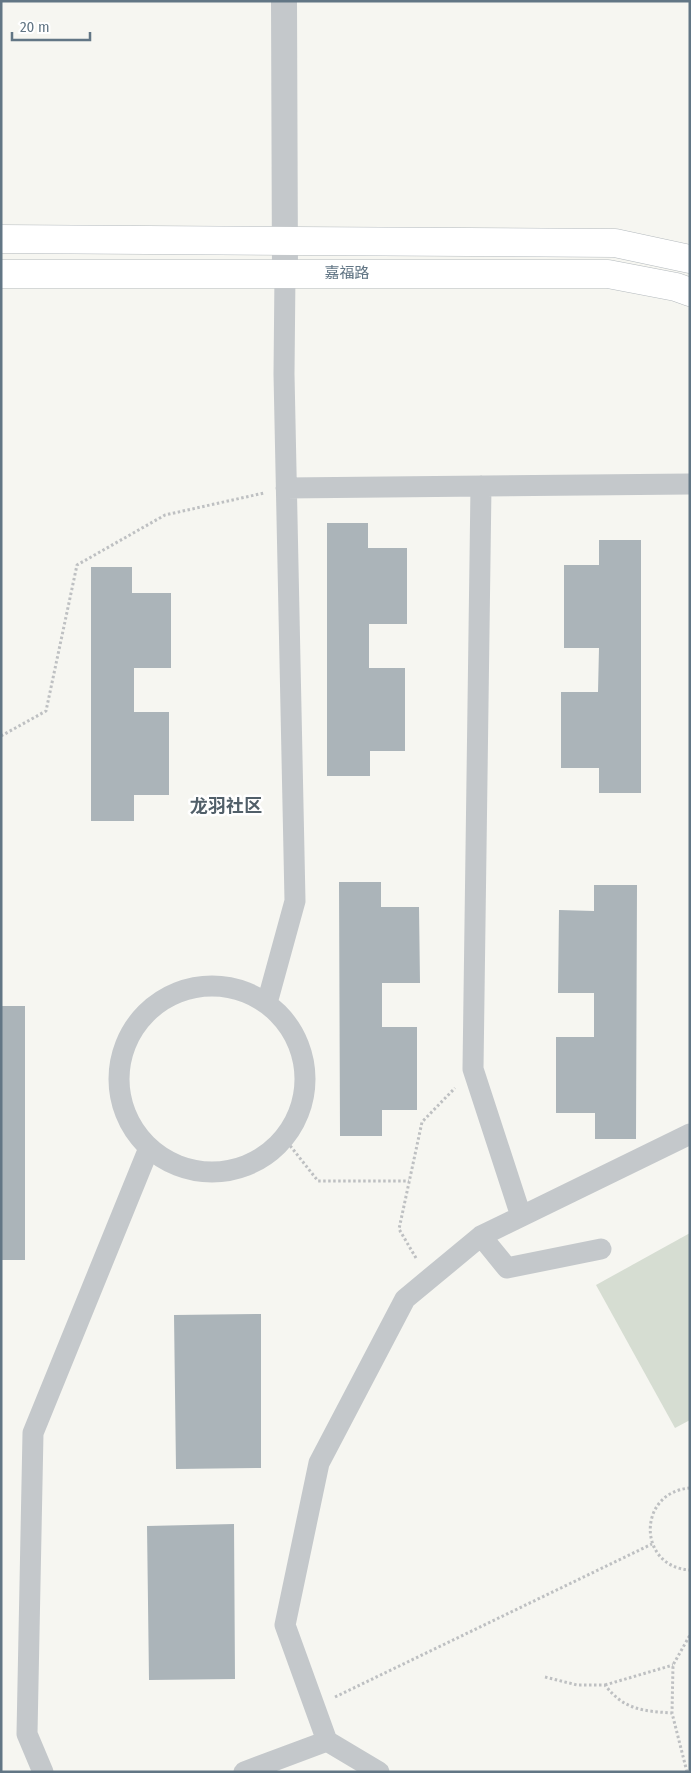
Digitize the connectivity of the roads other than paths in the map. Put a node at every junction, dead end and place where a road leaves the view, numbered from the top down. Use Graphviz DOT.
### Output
graph roads {
  1 [pos="284,1"];
  2 [pos="1,239"];
  3 [pos="285,241"];
  4 [pos="690,260"];
  5 [pos="285,273"];
  6 [pos="1,274"];
  7 [pos="690,292"];
  8 [pos="690,484"];
  9 [pos="481,486"];
  10 [pos="286,488"];
  11 [pos="267,1003"];
  12 [pos="690,1134"];
  13 [pos="150,1148"];
  14 [pos="521,1216"];
  15 [pos="481,1236"];
  16 [pos="601,1249"];
  17 [pos="327,1741"];
  18 [pos="42,1772"];
  19 [pos="244,1772"];
  20 [pos="379,1772"];
  1 -- 3 [label="street"];
  2 -- 3 [label="main road"];
  3 -- 4 [label="main road"];
  3 -- 5 [label="street"];
  5 -- 6 [label="main road, 嘉福路"];
  5 -- 7 [label="main road, 嘉福路"];
  5 -- 10 [label="street"];
  8 -- 9 [label="street"];
  9 -- 10 [label="street"];
  9 -- 14 [label="street"];
  10 -- 11 [label="street"];
  11 -- 13 [label="street"];
  11 -- 13 [label="street"];
  12 -- 14 [label="street"];
  13 -- 18 [label="street"];
  14 -- 15 [label="street"];
  15 -- 16 [label="street"];
  15 -- 17 [label="street"];
  17 -- 19 [label="street"];
  17 -- 20 [label="street"];
}
